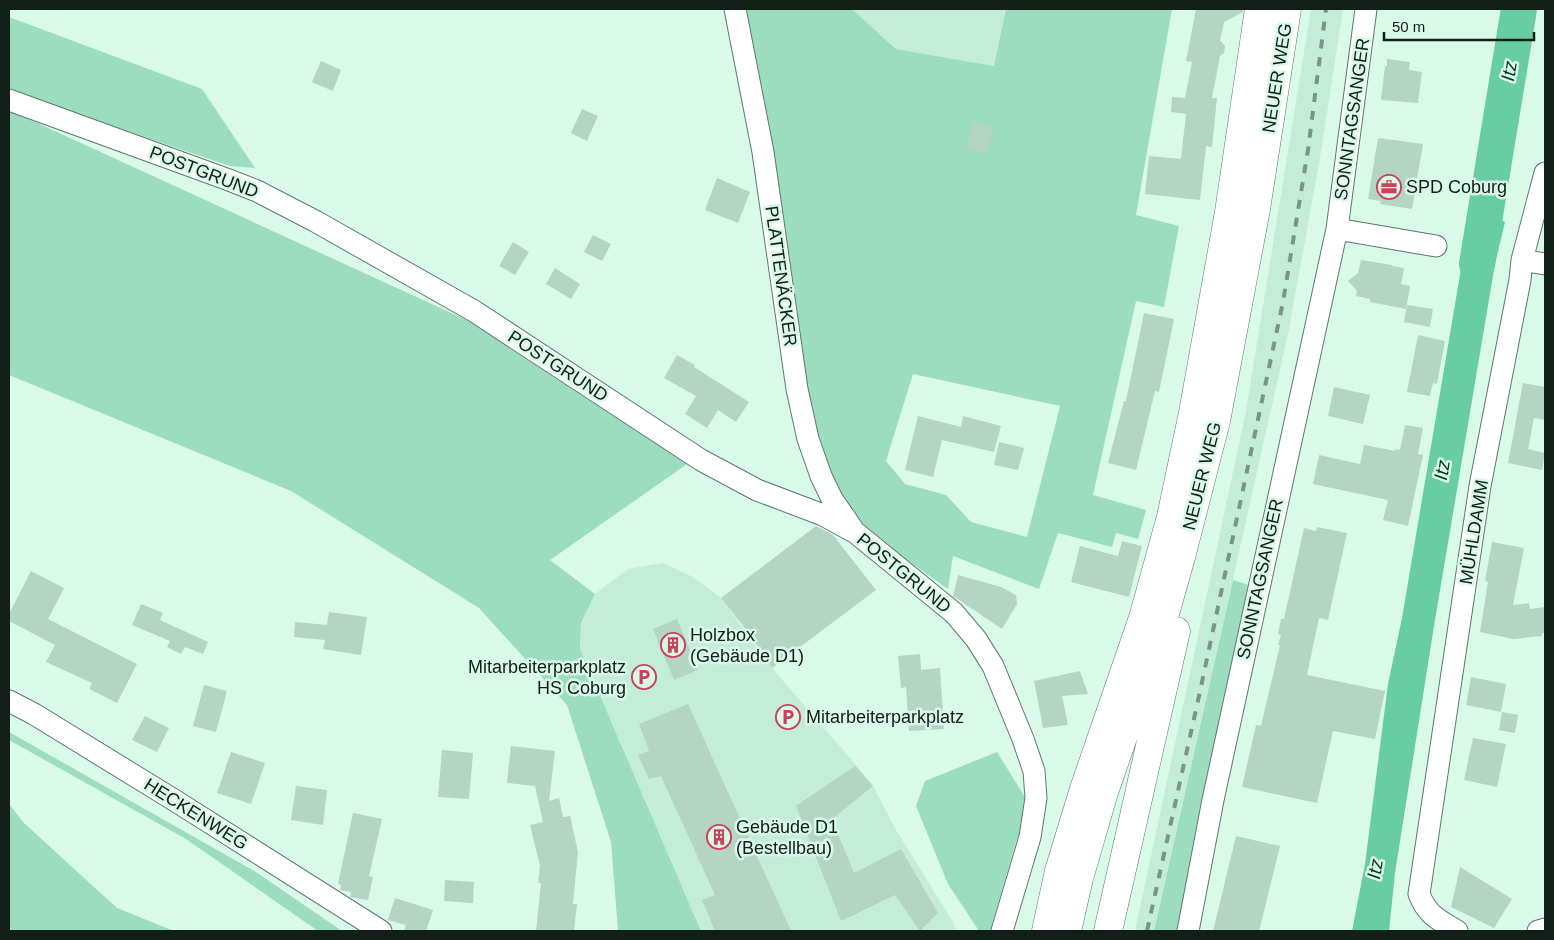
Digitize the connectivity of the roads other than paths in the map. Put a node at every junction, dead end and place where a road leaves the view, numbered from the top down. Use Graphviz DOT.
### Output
graph roads {
  1 [pos="734,9"];
  2 [pos="1259,9"];
  3 [pos="1287,9"];
  4 [pos="1366,9"];
  5 [pos="9,100"];
  6 [pos="1545,173"];
  7 [pos="1337,229"];
  8 [pos="1436,246"];
  9 [pos="1522,260"];
  10 [pos="1545,264"];
  11 [pos="1216,421"];
  12 [pos="856,533"];
  13 [pos="9,701"];
  14 [pos="1545,929"];
  15 [pos="381,931"];
  16 [pos="1002,931"];
  17 [pos="1046,931"];
  18 [pos="1067,931"];
  19 [pos="1108,931"];
  20 [pos="1188,931"];
  21 [pos="1457,931"];
  22 [pos="1538,931"];
  1 -- 12 [label="street, PLATTENÄCKER"];
  2 -- 17 [label="highway, NEUER WEG"];
  3 -- 11 [label="highway, NEUER WEG"];
  4 -- 7 [label="street, SONNTAGSANGER"];
  5 -- 12 [label="street, POSTGRUND"];
  6 -- 9 [label="street, MÜHLDAMM"];
  7 -- 8 [label="street"];
  7 -- 20 [label="street, SONNTAGSANGER"];
  9 -- 10 [label="street"];
  9 -- 21 [label="street, MÜHLDAMM"];
  11 -- 18 [label="highway, NEUER WEG"];
  11 -- 19 [label="highway"];
  12 -- 16 [label="street, POSTGRUND"];
  13 -- 15 [label="street, HECKENWEG"];
  14 -- 22 [label="street"];
}
